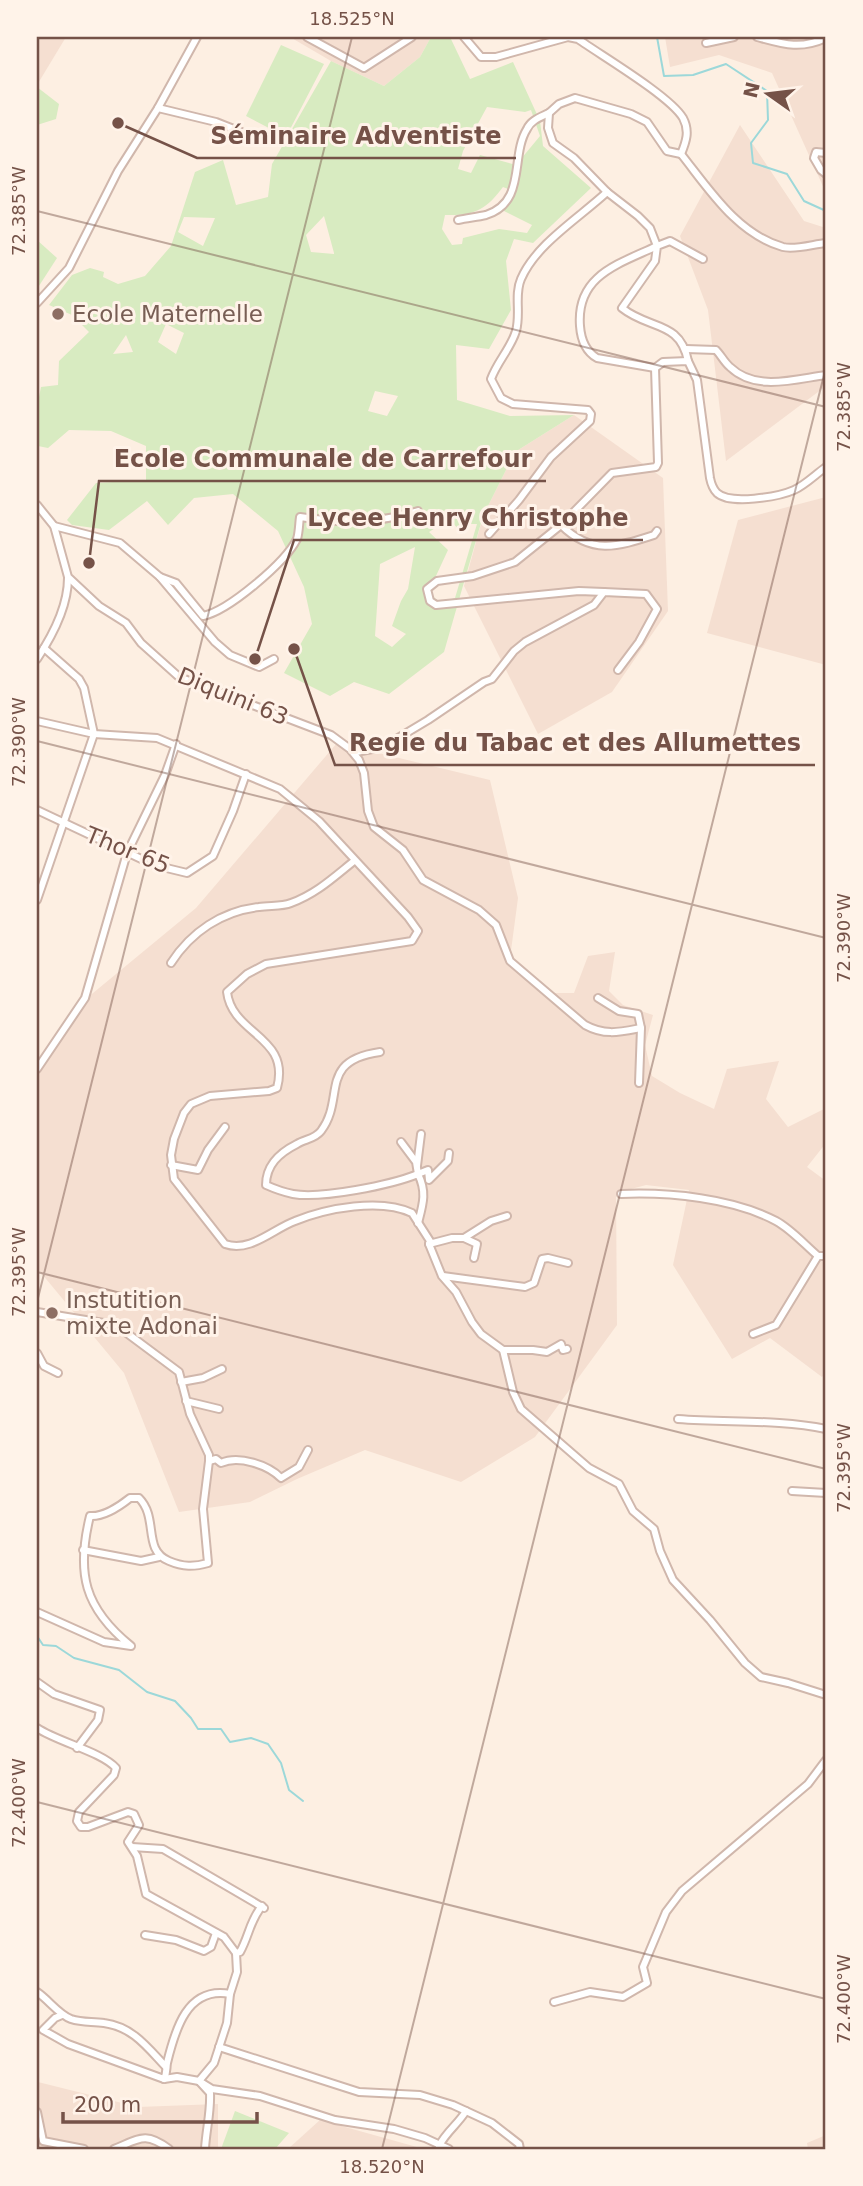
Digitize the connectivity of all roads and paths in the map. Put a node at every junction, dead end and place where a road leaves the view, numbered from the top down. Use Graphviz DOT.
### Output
graph roads {
  1 [pos="197,37"];
  2 [pos="307,37"];
  3 [pos="412,37"];
  4 [pos="464,37"];
  5 [pos="734,37"];
  6 [pos="757,37"];
  7 [pos="826,38"];
  8 [pos="706,43"];
  9 [pos="158,108"];
  10 [pos="549,113"];
  11 [pos="264,141"];
  12 [pos="826,153"];
  13 [pos="681,154"];
  14 [pos="826,174"];
  15 [pos="607,192"];
  16 [pos="458,219"];
  17 [pos="826,243"];
  18 [pos="657,246"];
  19 [pos="703,260"];
  20 [pos="37,303"];
  21 [pos="686,349"];
  22 [pos="688,361"];
  23 [pos="655,368"];
  24 [pos="826,375"];
  25 [pos="826,467"];
  26 [pos="37,505"];
  27 [pos="418,511"];
  28 [pos="561,525"];
  29 [pos="54,526"];
  30 [pos="657,530"];
  31 [pos="489,534"];
  32 [pos="68,577"];
  33 [pos="160,578"];
  34 [pos="604,592"];
  35 [pos="44,648"];
  36 [pos="37,659"];
  37 [pos="274,659"];
  38 [pos="618,670"];
  39 [pos="37,721"];
  40 [pos="94,734"];
  41 [pos="176,744"];
  42 [pos="350,749"];
  43 [pos="246,774"];
  44 [pos="37,810"];
  45 [pos="62,822"];
  46 [pos="127,852"];
  47 [pos="354,861"];
  48 [pos="37,900"];
  49 [pos="171,964"];
  50 [pos="598,998"];
  51 [pos="641,1028"];
  52 [pos="380,1052"];
  53 [pos="37,1069"];
  54 [pos="639,1083"];
  55 [pos="225,1127"];
  56 [pos="421,1134"];
  57 [pos="401,1142"];
  58 [pos="449,1153"];
  59 [pos="171,1165"];
  60 [pos="417,1170"];
  61 [pos="429,1180"];
  62 [pos="424,1188"];
  63 [pos="621,1194"];
  64 [pos="507,1216"];
  65 [pos="418,1223"];
  66 [pos="464,1238"];
  67 [pos="429,1244"];
  68 [pos="822,1256"];
  69 [pos="474,1258"];
  70 [pos="568,1263"];
  71 [pos="442,1276"];
  72 [pos="37,1312"];
  73 [pos="752,1334"];
  74 [pos="567,1349"];
  75 [pos="503,1350"];
  76 [pos="37,1353"];
  77 [pos="222,1369"];
  78 [pos="58,1373"];
  79 [pos="181,1382"];
  80 [pos="186,1401"];
  81 [pos="219,1409"];
  82 [pos="678,1419"];
  83 [pos="826,1429"];
  84 [pos="308,1450"];
  85 [pos="209,1461"];
  86 [pos="792,1491"];
  87 [pos="826,1493"];
  88 [pos="83,1550"];
  89 [pos="159,1557"];
  90 [pos="37,1612"];
  91 [pos="37,1682"];
  92 [pos="826,1695"];
  93 [pos="37,1728"];
  94 [pos="77,1748"];
  95 [pos="826,1760"];
  96 [pos="132,1846"];
  97 [pos="216,1933"];
  98 [pos="145,1936"];
  99 [pos="236,1953"];
  100 [pos="37,1992"];
  101 [pos="230,1994"];
  102 [pos="554,2002"];
  103 [pos="62,2015"];
  104 [pos="40,2030"];
  105 [pos="219,2047"];
  106 [pos="166,2067"];
  107 [pos="164,2079"];
  108 [pos="199,2081"];
  109 [pos="466,2111"];
  110 [pos="37,2112"];
  111 [pos="439,2146"];
  112 [pos="84,2149"];
  113 [pos="114,2149"];
  114 [pos="169,2149"];
  115 [pos="205,2149"];
  116 [pos="449,2149"];
  117 [pos="520,2149"];
  1 -- 9 [label="street"];
  2 -- 3 [label="street"];
  4 -- 13 [label="street"];
  5 -- 8 [label="street"];
  6 -- 7 [label="street"];
  9 -- 11 [label="street"];
  9 -- 20 [label="street"];
  10 -- 13 [label="street"];
  10 -- 15 [label="street"];
  10 -- 16 [label="street"];
  12 -- 14 [label="street"];
  13 -- 17 [label="street"];
  15 -- 18 [label="street"];
  15 -- 31 [label="street"];
  18 -- 19 [label="street"];
  18 -- 21 [label="street"];
  18 -- 23 [label="street"];
  21 -- 22 [label="street"];
  21 -- 24 [label="street"];
  22 -- 23 [label="street"];
  22 -- 25 [label="street"];
  23 -- 28 [label="street"];
  26 -- 29 [label="street"];
  27 -- 33 [label="street"];
  28 -- 30 [label="street"];
  28 -- 34 [label="street"];
  29 -- 32 [label="street"];
  29 -- 33 [label="street"];
  32 -- 35 [label="street"];
  32 -- 42 [label="street, Diquini 63"];
  33 -- 37 [label="street"];
  34 -- 38 [label="street"];
  34 -- 42 [label="street"];
  35 -- 36 [label="street"];
  35 -- 40 [label="street"];
  39 -- 40 [label="street"];
  40 -- 41 [label="street"];
  40 -- 45 [label="street"];
  41 -- 43 [label="street"];
  41 -- 46 [label="street"];
  42 -- 51 [label="street"];
  43 -- 46 [label="street, Thor 65"];
  43 -- 47 [label="street"];
  44 -- 45 [label="street, Thor 65"];
  45 -- 46 [label="street, Thor 65"];
  45 -- 48 [label="street"];
  46 -- 53 [label="street"];
  47 -- 49 [label="street"];
  47 -- 59 [label="street"];
  50 -- 51 [label="street"];
  51 -- 54 [label="street"];
  52 -- 60 [label="street"];
  55 -- 59 [label="street"];
  56 -- 60 [label="street"];
  57 -- 60 [label="street"];
  58 -- 61 [label="street"];
  59 -- 65 [label="street"];
  60 -- 61 [label="street"];
  60 -- 62 [label="street"];
  61 -- 62 [label="street"];
  62 -- 65 [label="street"];
  63 -- 68 [label="street"];
  64 -- 66 [label="street"];
  65 -- 67 [label="street"];
  66 -- 67 [label="street"];
  66 -- 69 [label="street"];
  67 -- 71 [label="street"];
  68 -- 73 [label="street"];
  70 -- 71 [label="street"];
  71 -- 75 [label="street"];
  72 -- 79 [label="street"];
  74 -- 75 [label="street"];
  75 -- 92 [label="street"];
  76 -- 78 [label="street"];
  77 -- 79 [label="street"];
  79 -- 80 [label="street"];
  80 -- 81 [label="street"];
  80 -- 85 [label="street"];
  82 -- 83 [label="street"];
  84 -- 85 [label="street"];
  85 -- 89 [label="street"];
  86 -- 87 [label="street"];
  88 -- 89 [label="street"];
  88 -- 89 [label="street"];
  88 -- 90 [label="street"];
  91 -- 94 [label="street"];
  93 -- 94 [label="street"];
  94 -- 96 [label="street"];
  95 -- 102 [label="street"];
  96 -- 97 [label="street"];
  96 -- 99 [label="street"];
  97 -- 98 [label="street"];
  97 -- 99 [label="street"];
  99 -- 101 [label="street"];
  100 -- 103 [label="street"];
  101 -- 105 [label="street"];
  101 -- 106 [label="street"];
  103 -- 104 [label="street"];
  103 -- 106 [label="street"];
  104 -- 107 [label="street"];
  105 -- 108 [label="street"];
  105 -- 109 [label="street"];
  106 -- 107 [label="street"];
  107 -- 108 [label="street"];
  108 -- 111 [label="street"];
  108 -- 115 [label="street"];
  109 -- 111 [label="street"];
  109 -- 117 [label="street"];
  110 -- 112 [label="street"];
  111 -- 116 [label="street"];
  113 -- 114 [label="street"];
}
